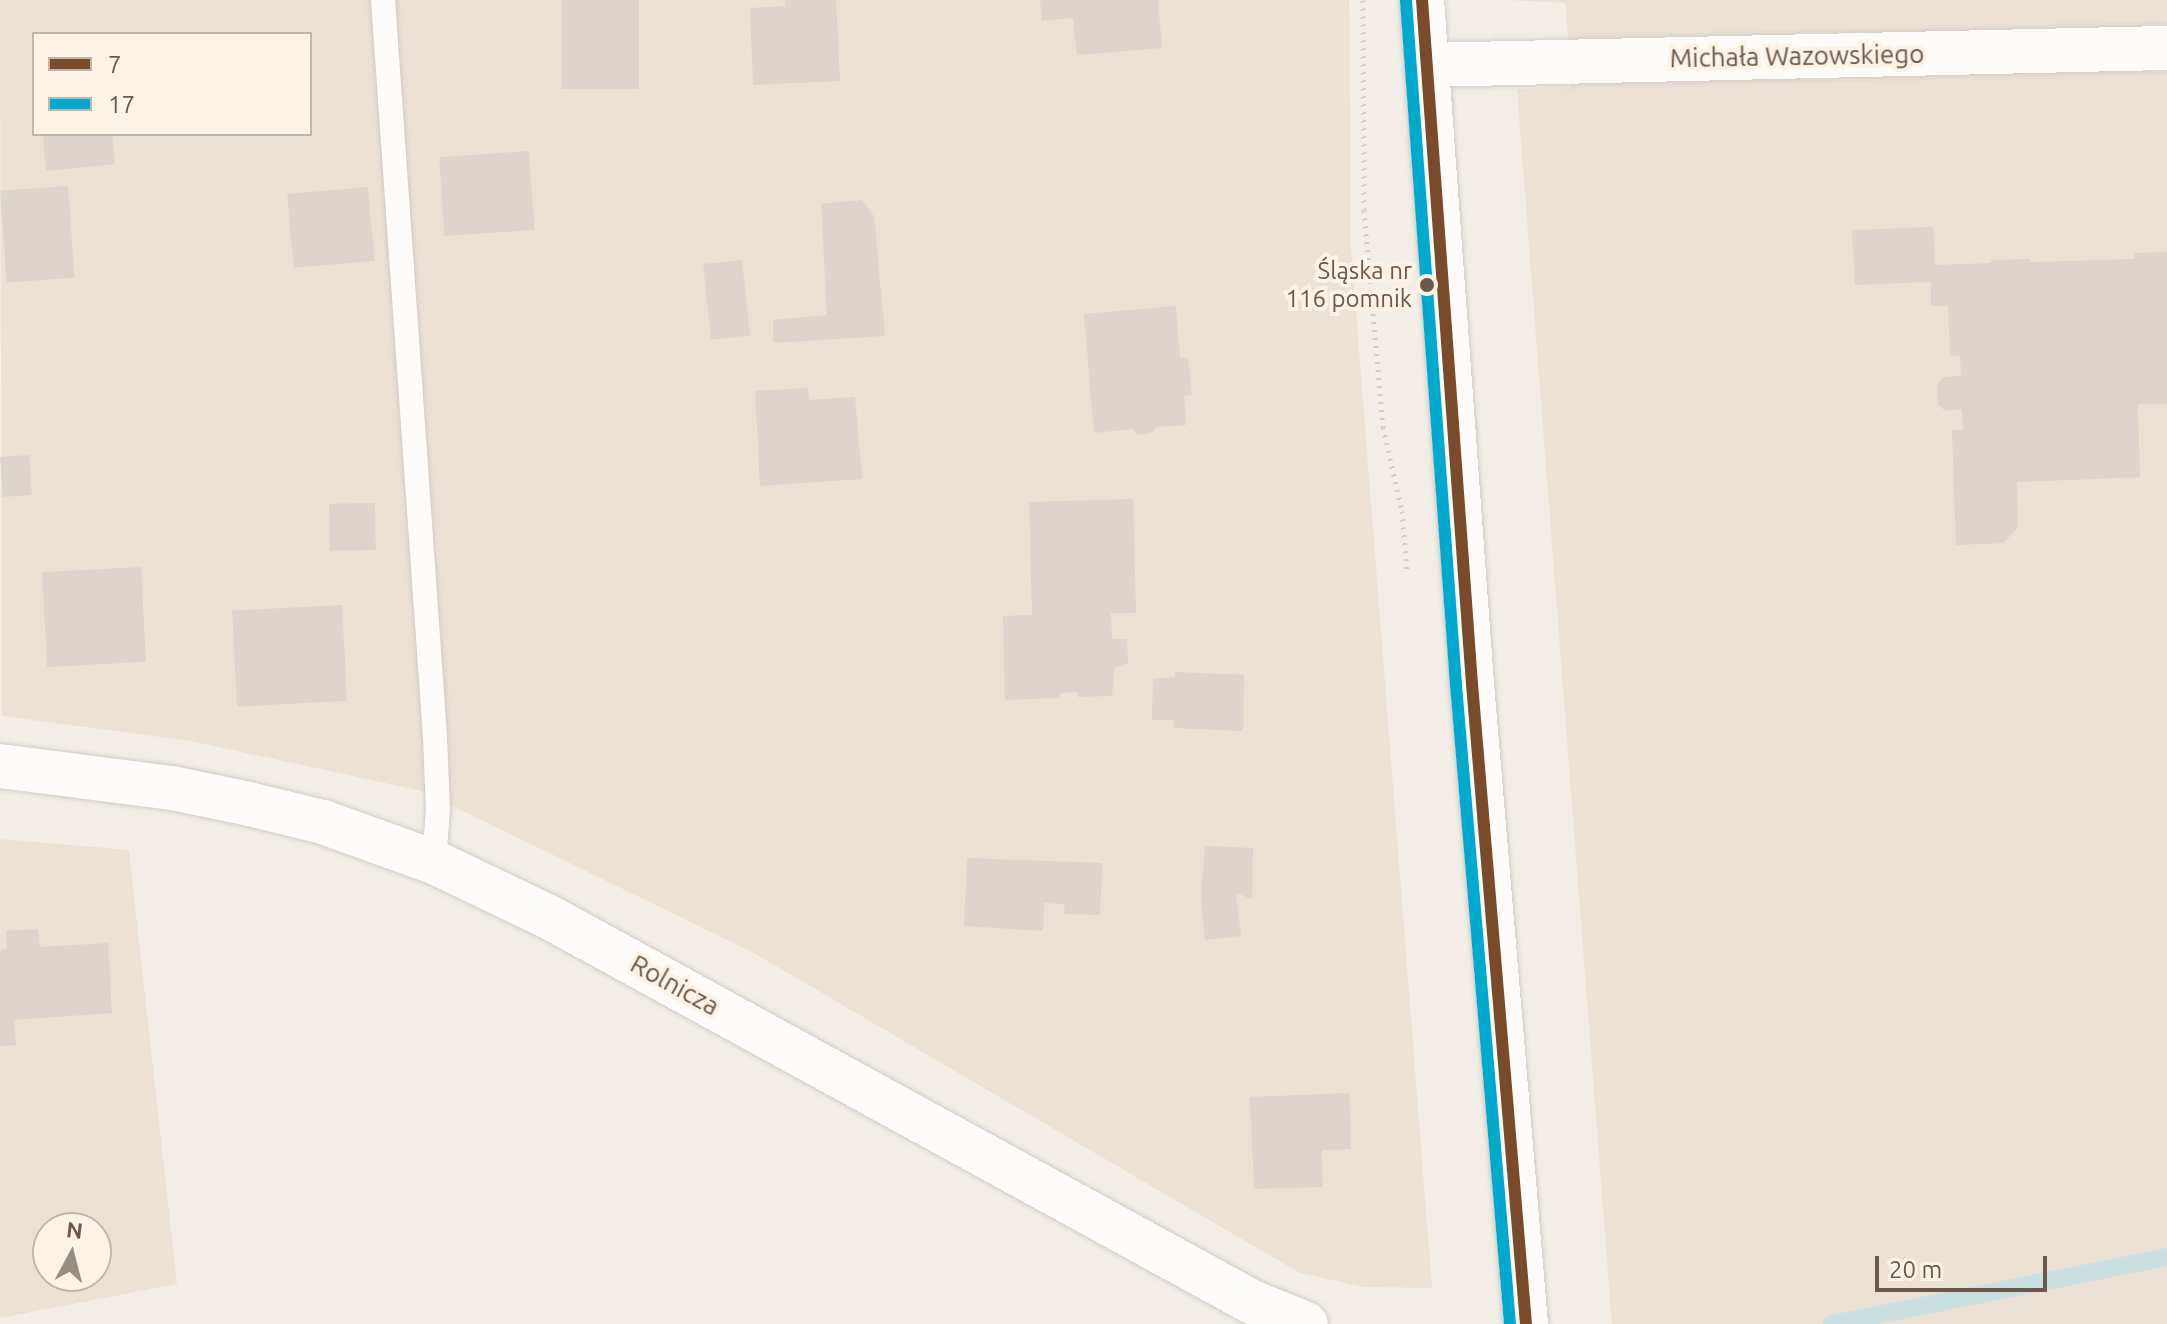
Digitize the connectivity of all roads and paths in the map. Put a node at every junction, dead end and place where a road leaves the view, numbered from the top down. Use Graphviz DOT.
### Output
graph roads {
  1 [pos="383,0"];
  2 [pos="1363,0"];
  3 [pos="1422,0"];
  4 [pos="2167,48"];
  5 [pos="1427,65"];
  6 [pos="1407,571"];
  7 [pos="0,766"];
  8 [pos="434,862"];
  9 [pos="1306,1324"];
  10 [pos="1526,1324"];
  1 -- 8 [label="lane"];
  2 -- 6 [label="path"];
  3 -- 5 [label="street"];
  4 -- 5 [label="street, Michała Wazowskiego"];
  5 -- 10 [label="street"];
  7 -- 8 [label="street, Rolnicza"];
  8 -- 9 [label="street, Rolnicza"];
}
